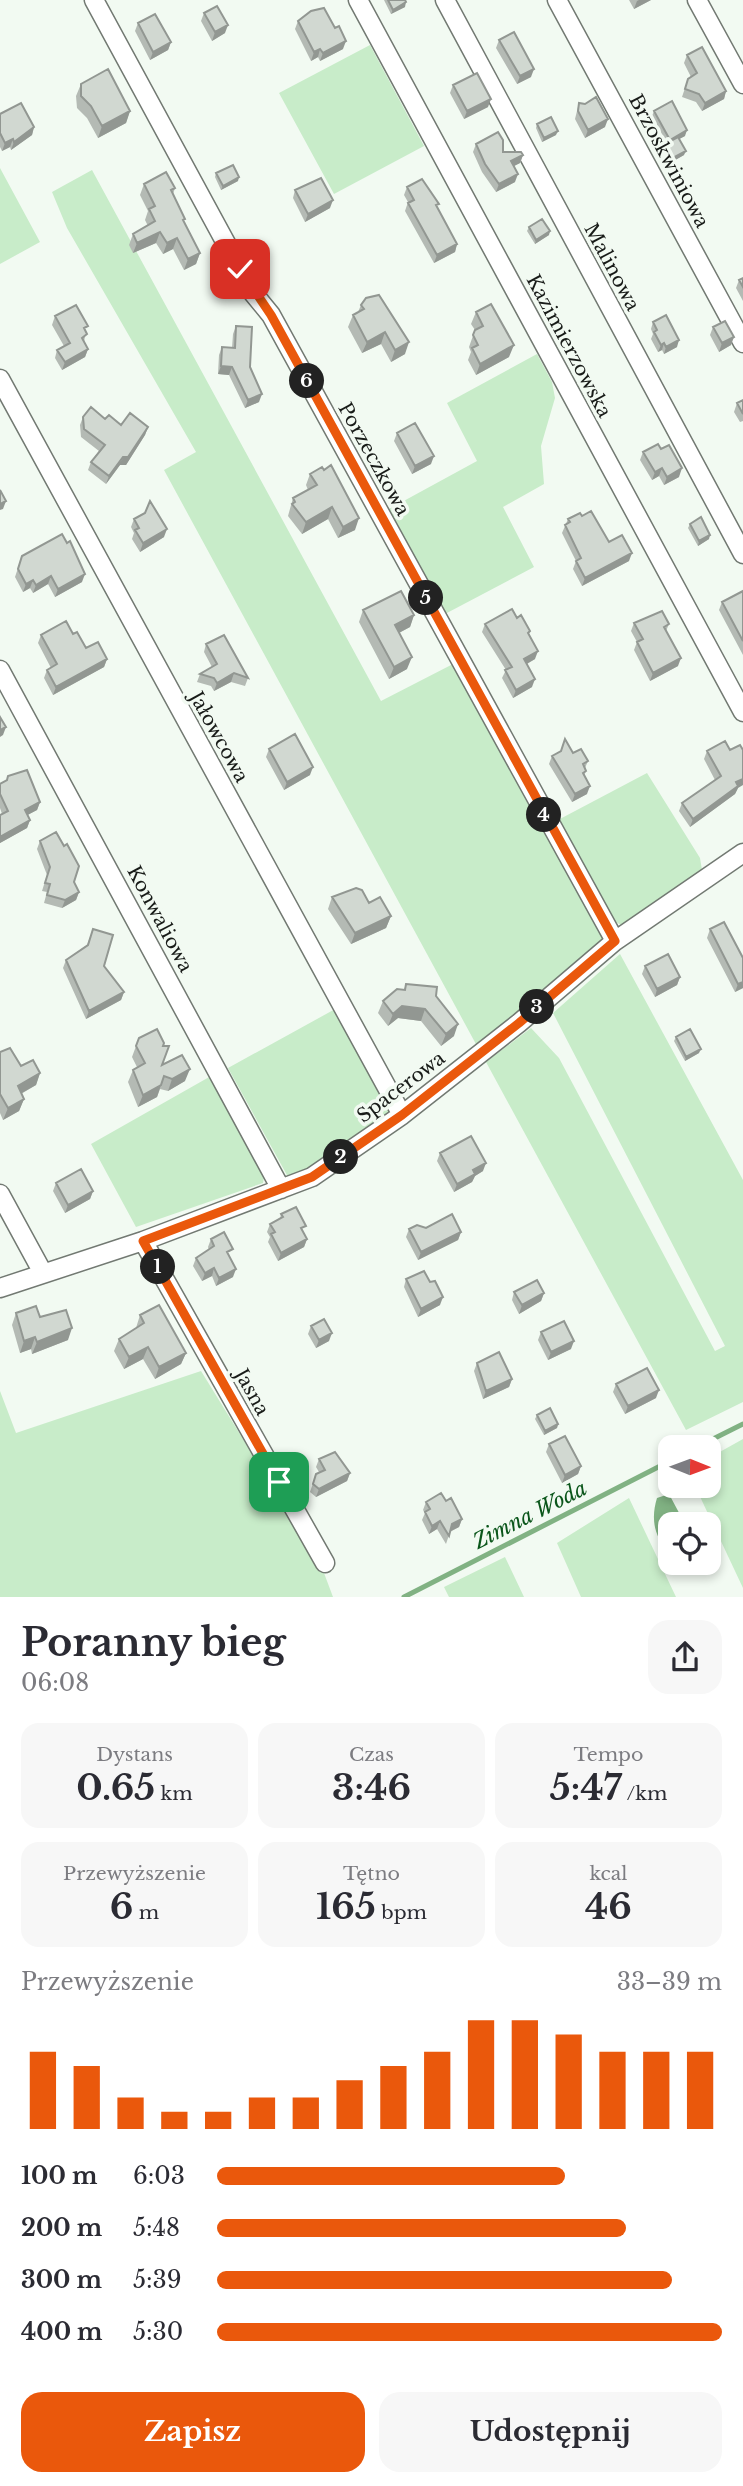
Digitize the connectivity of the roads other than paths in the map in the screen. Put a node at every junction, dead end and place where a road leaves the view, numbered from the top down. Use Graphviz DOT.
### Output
graph roads {
  1 [pos="94,0"];
  2 [pos="358,0"];
  3 [pos="445,0"];
  4 [pos="557,0"];
  5 [pos="697,0"];
  6 [pos="743,85"];
  7 [pos="743,343"];
  8 [pos="0,379"];
  9 [pos="743,554"];
  10 [pos="0,670"];
  11 [pos="743,712"];
  12 [pos="743,853"];
  13 [pos="615,941"];
  14 [pos="402,1115"];
  15 [pos="281,1189"];
  16 [pos="0,1194"];
  17 [pos="143,1241"];
  18 [pos="43,1273"];
  19 [pos="0,1288"];
  20 [pos="325,1563"];
  1 -- 13 [label="street, Porzeczkowa"];
  2 -- 11 [label="street, Kazimierzowska"];
  3 -- 9 [label="street, Malinowa"];
  4 -- 7 [label="street, Brzoskwiniowa"];
  5 -- 6 [label="street"];
  8 -- 14 [label="street, Jałowcowa"];
  10 -- 15 [label="street, Konwaliowa"];
  12 -- 13 [label="street, Spacerowa"];
  13 -- 14 [label="street, Spacerowa"];
  14 -- 15 [label="street, Spacerowa"];
  15 -- 17 [label="street, Spacerowa"];
  16 -- 18 [label="street"];
  17 -- 18 [label="street, Spacerowa"];
  17 -- 20 [label="street, Jasna"];
  18 -- 19 [label="street, Spacerowa"];
}
